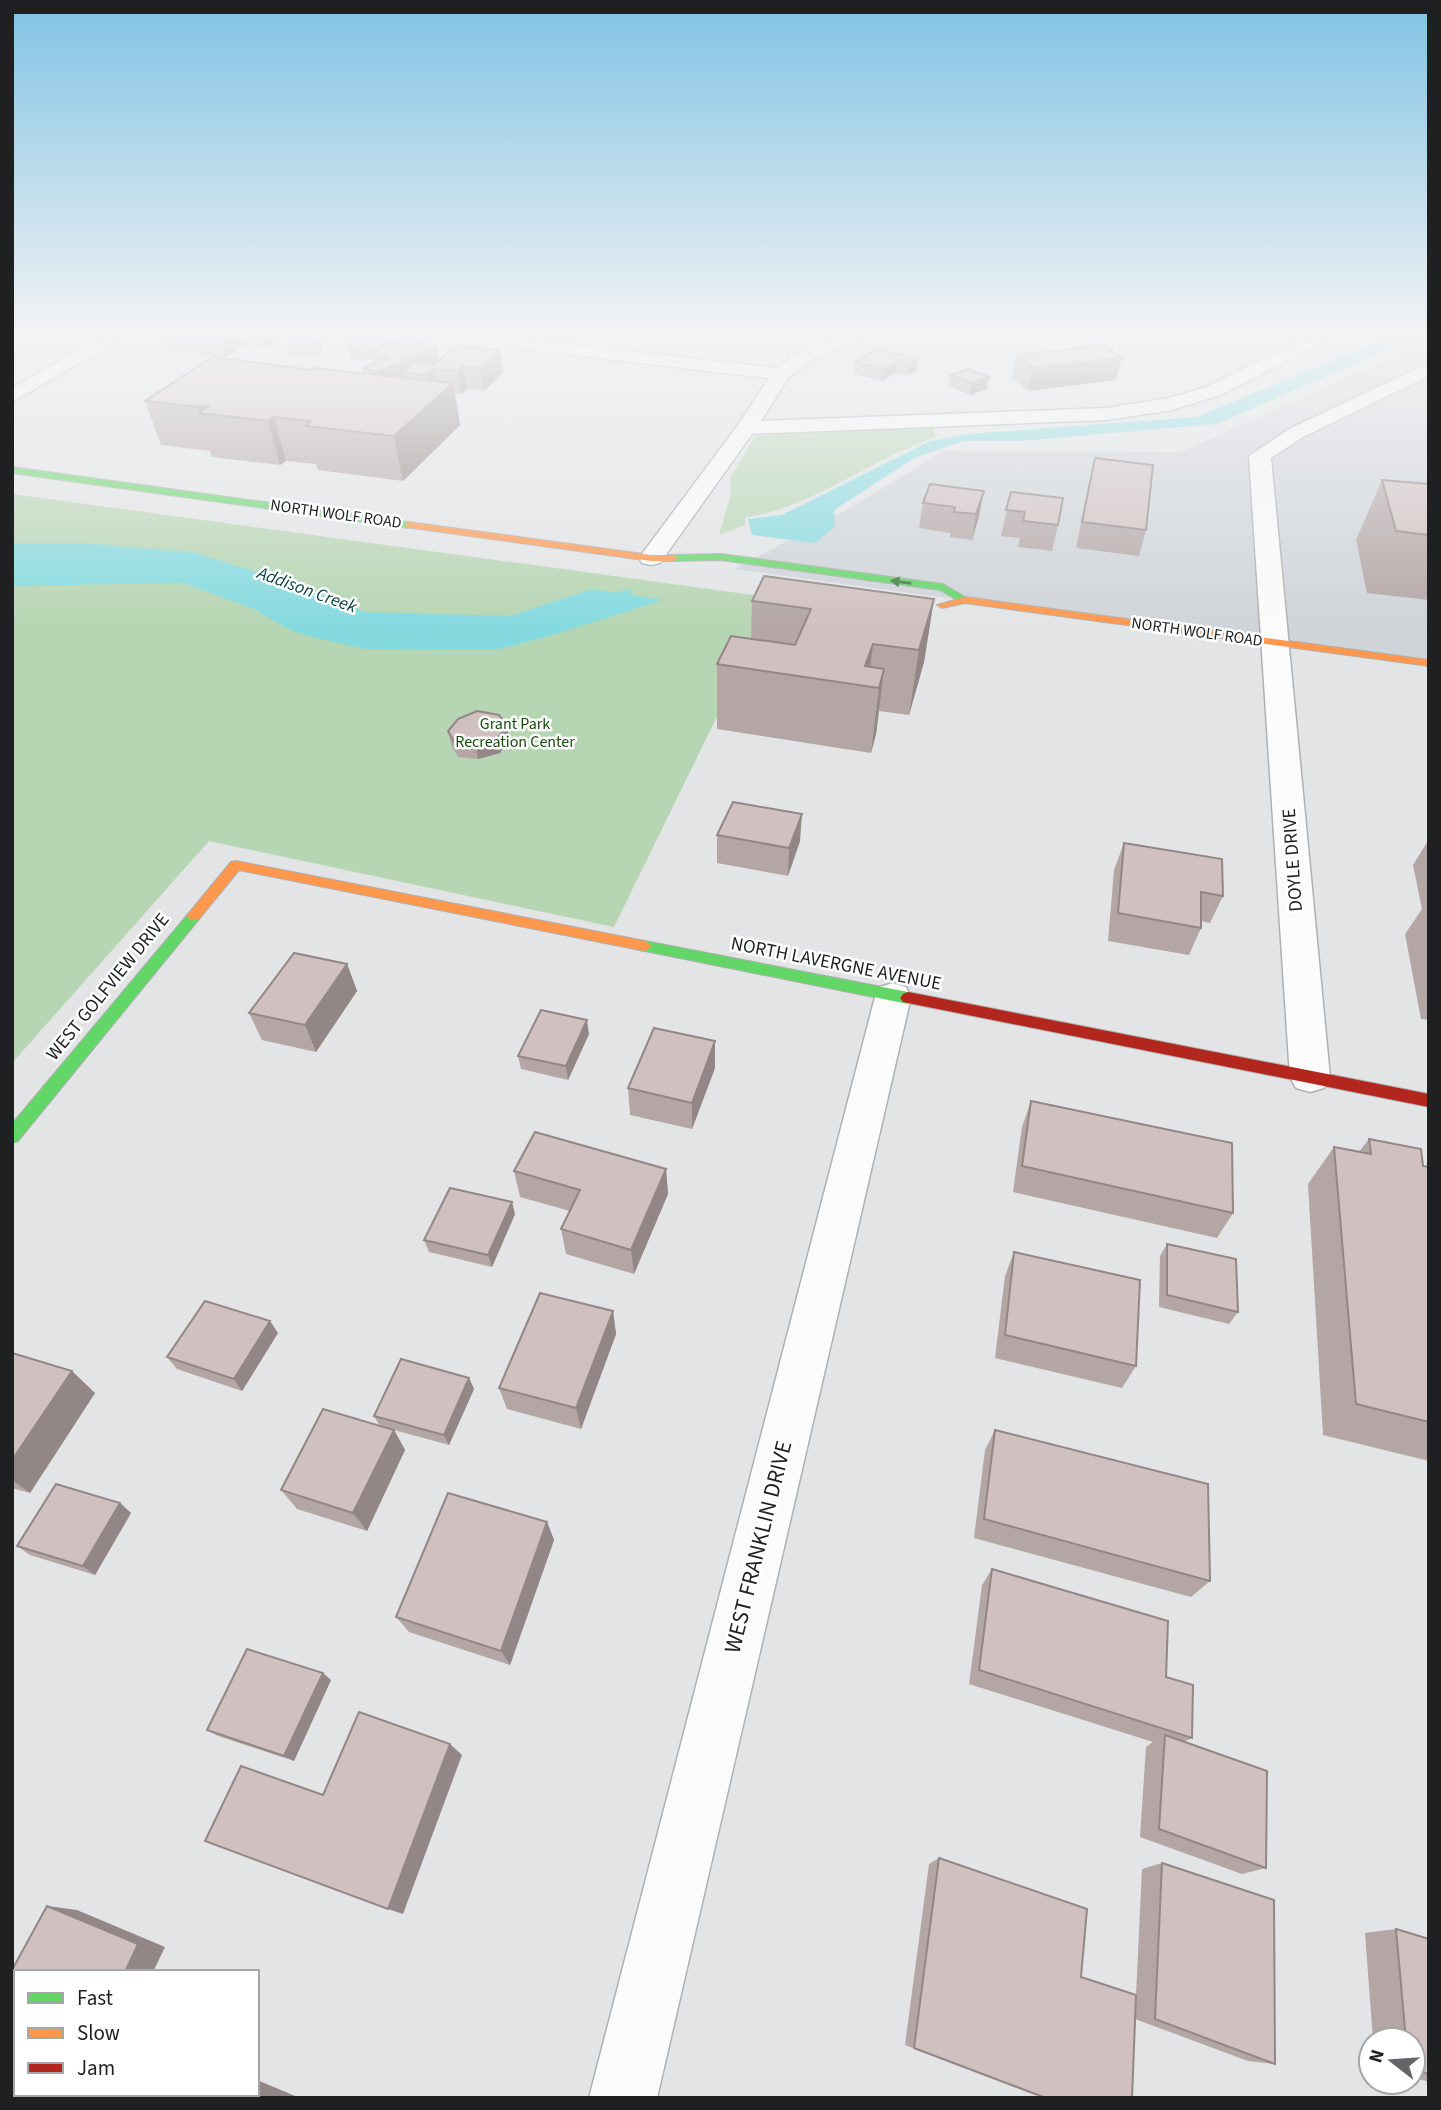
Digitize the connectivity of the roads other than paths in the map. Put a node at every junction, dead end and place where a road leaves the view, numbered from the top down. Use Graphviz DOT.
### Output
graph roads {
  1 [pos="744,431"];
  2 [pos="1299,431"];
  3 [pos="12,470"];
  4 [pos="656,558"];
  5 [pos="710,575"];
  6 [pos="965,600"];
  7 [pos="922,604"];
  8 [pos="1276,643"];
  9 [pos="1429,663"];
  10 [pos="236,865"];
  11 [pos="893,997"];
  12 [pos="1310,1077"];
  13 [pos="1429,1101"];
  14 [pos="12,1136"];
  15 [pos="623,2098"];
  1 -- 4 [label="street"];
  2 -- 8 [label="street, DOYLE DRIVE"];
  3 -- 4 [label="main road, NORTH WOLF ROAD"];
  4 -- 5 [label="main road, NORTH WOLF ROAD"];
  6 -- 4 [label="main road, NORTH WOLF ROAD, one-way"];
  6 -- 7 [label="main road, NORTH WOLF ROAD"];
  6 -- 8 [label="main road, NORTH WOLF ROAD"];
  8 -- 9 [label="main road, NORTH WOLF ROAD"];
  8 -- 12 [label="street, DOYLE DRIVE"];
  10 -- 11 [label="main road, NORTH LAVERGNE AVENUE"];
  10 -- 14 [label="main road, WEST GOLFVIEW DRIVE"];
  11 -- 12 [label="main road, NORTH LAVERGNE AVENUE"];
  11 -- 15 [label="street, WEST FRANKLIN DRIVE"];
  12 -- 13 [label="main road, NORTH LAVERGNE AVENUE"];
}
